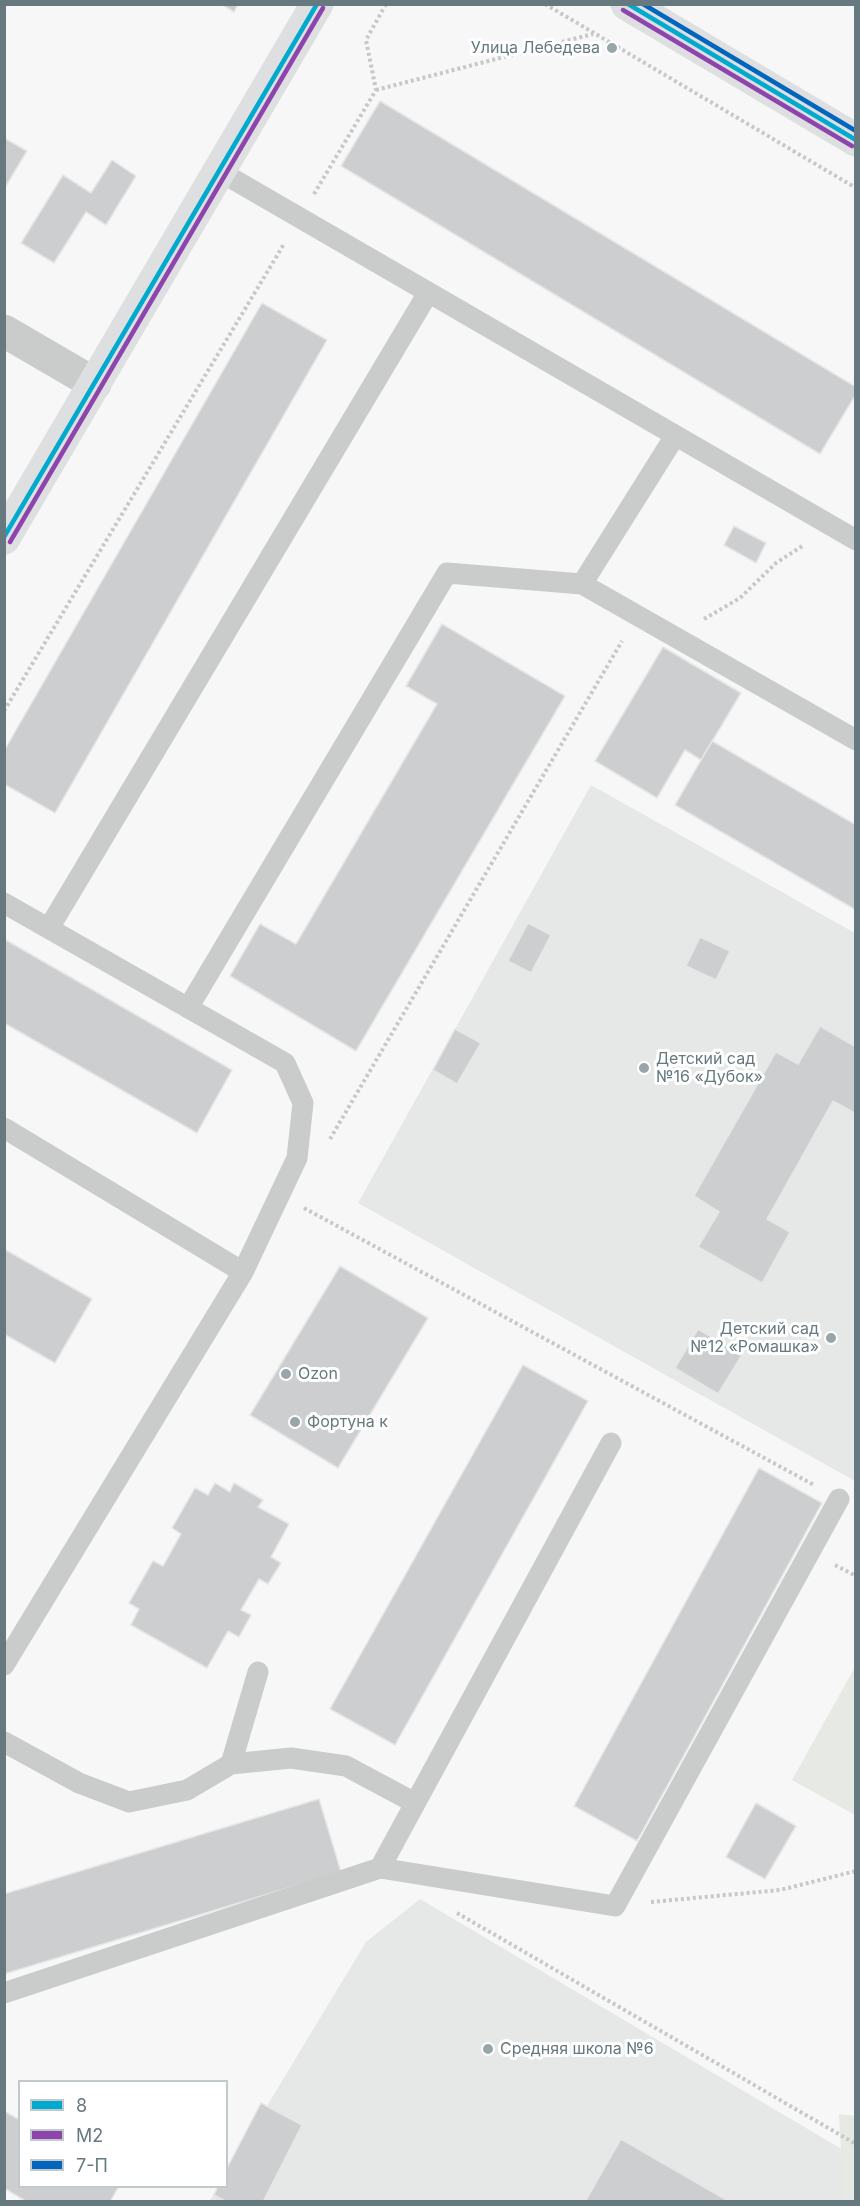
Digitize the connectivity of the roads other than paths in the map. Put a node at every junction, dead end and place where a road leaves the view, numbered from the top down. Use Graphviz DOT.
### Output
graph roads {
  1 [pos="316,4"];
  2 [pos="627,4"];
  3 [pos="855,140"];
  4 [pos="219,171"];
  5 [pos="428,293"];
  6 [pos="4,331"];
  7 [pos="95,384"];
  8 [pos="675,436"];
  9 [pos="4,538"];
  10 [pos="855,540"];
  11 [pos="582,584"];
  12 [pos="855,740"];
  13 [pos="4,903"];
  14 [pos="49,928"];
  15 [pos="188,1008"];
  16 [pos="4,1128"];
  17 [pos="243,1272"];
  18 [pos="612,1443"];
  19 [pos="839,1499"];
  20 [pos="4,1665"];
  21 [pos="258,1672"];
  22 [pos="4,1742"];
  23 [pos="231,1764"];
  24 [pos="415,1803"];
  25 [pos="380,1868"];
  26 [pos="4,1994"];
  1 -- 4 [label="main road"];
  2 -- 3 [label="main road"];
  4 -- 5 [label="lane"];
  4 -- 7 [label="main road"];
  5 -- 8 [label="lane"];
  5 -- 14 [label="lane"];
  6 -- 7 [label="street"];
  7 -- 9 [label="main road"];
  8 -- 10 [label="lane"];
  8 -- 11 [label="lane"];
  11 -- 12 [label="lane"];
  11 -- 15 [label="lane"];
  13 -- 14 [label="lane"];
  14 -- 15 [label="lane"];
  15 -- 17 [label="lane"];
  16 -- 17 [label="lane"];
  17 -- 20 [label="lane"];
  18 -- 24 [label="lane"];
  19 -- 25 [label="lane"];
  21 -- 23 [label="lane"];
  22 -- 23 [label="lane"];
  23 -- 24 [label="lane"];
  24 -- 25 [label="lane"];
  25 -- 26 [label="lane"];
}
